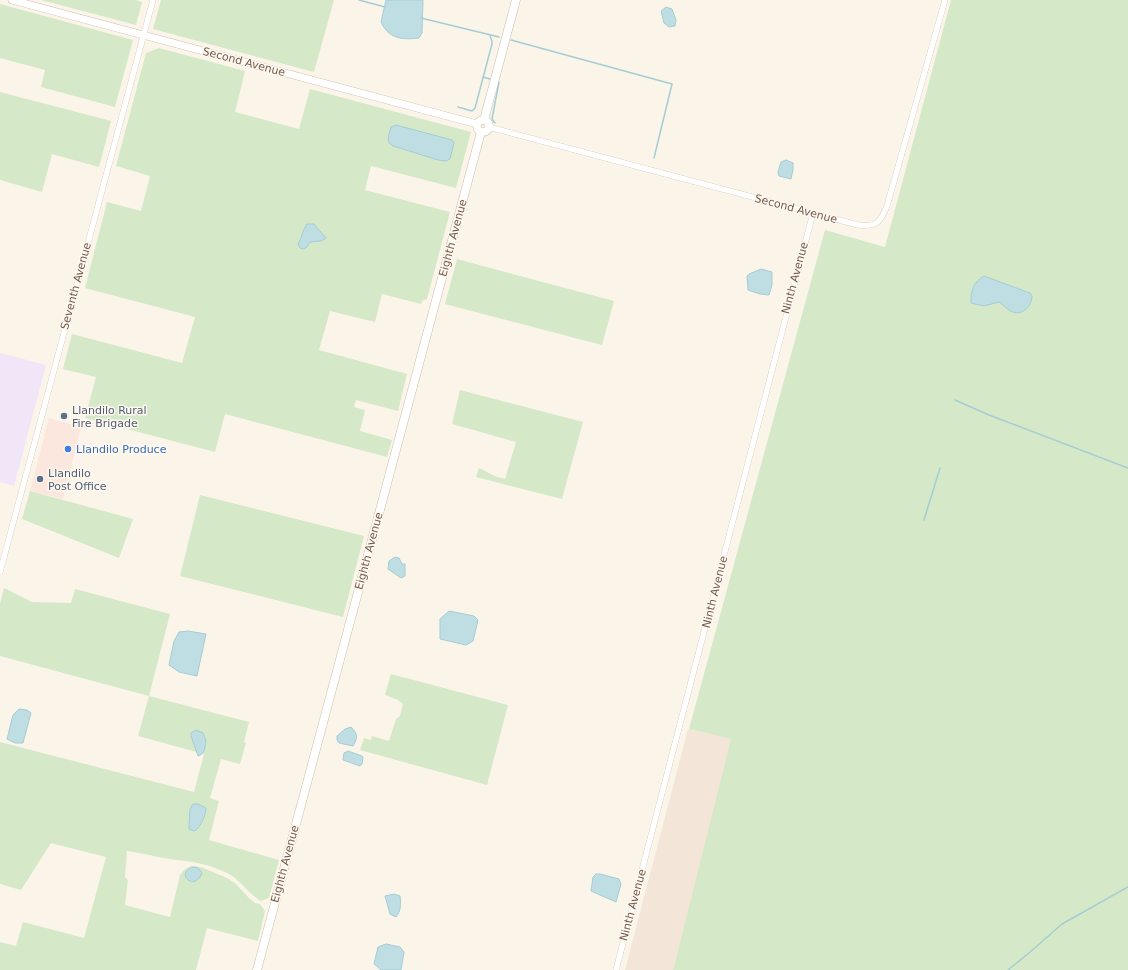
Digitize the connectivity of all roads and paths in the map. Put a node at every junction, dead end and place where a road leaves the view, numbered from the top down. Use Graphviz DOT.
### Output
graph roads {
  1 [pos="12,0"];
  2 [pos="152,0"];
  3 [pos="516,0"];
  4 [pos="945,0"];
  5 [pos="143,35"];
  6 [pos="487,123"];
  7 [pos="477,124"];
  8 [pos="481,132"];
  9 [pos="812,213"];
  10 [pos="0,572"];
  11 [pos="257,970"];
  12 [pos="616,970"];
  1 -- 5 [label="street, Second Avenue"];
  2 -- 5 [label="street, Seventh Avenue"];
  3 -- 6 [label="main road"];
  4 -- 9 [label="street, Second Avenue"];
  5 -- 7 [label="street, Second Avenue"];
  5 -- 10 [label="street, Seventh Avenue"];
  6 -- 7 [label="main road"];
  6 -- 8 [label="main road"];
  6 -- 9 [label="street, Second Avenue"];
  7 -- 8 [label="main road"];
  8 -- 11 [label="main road, Eighth Avenue"];
  9 -- 12 [label="street, Ninth Avenue"];
}
